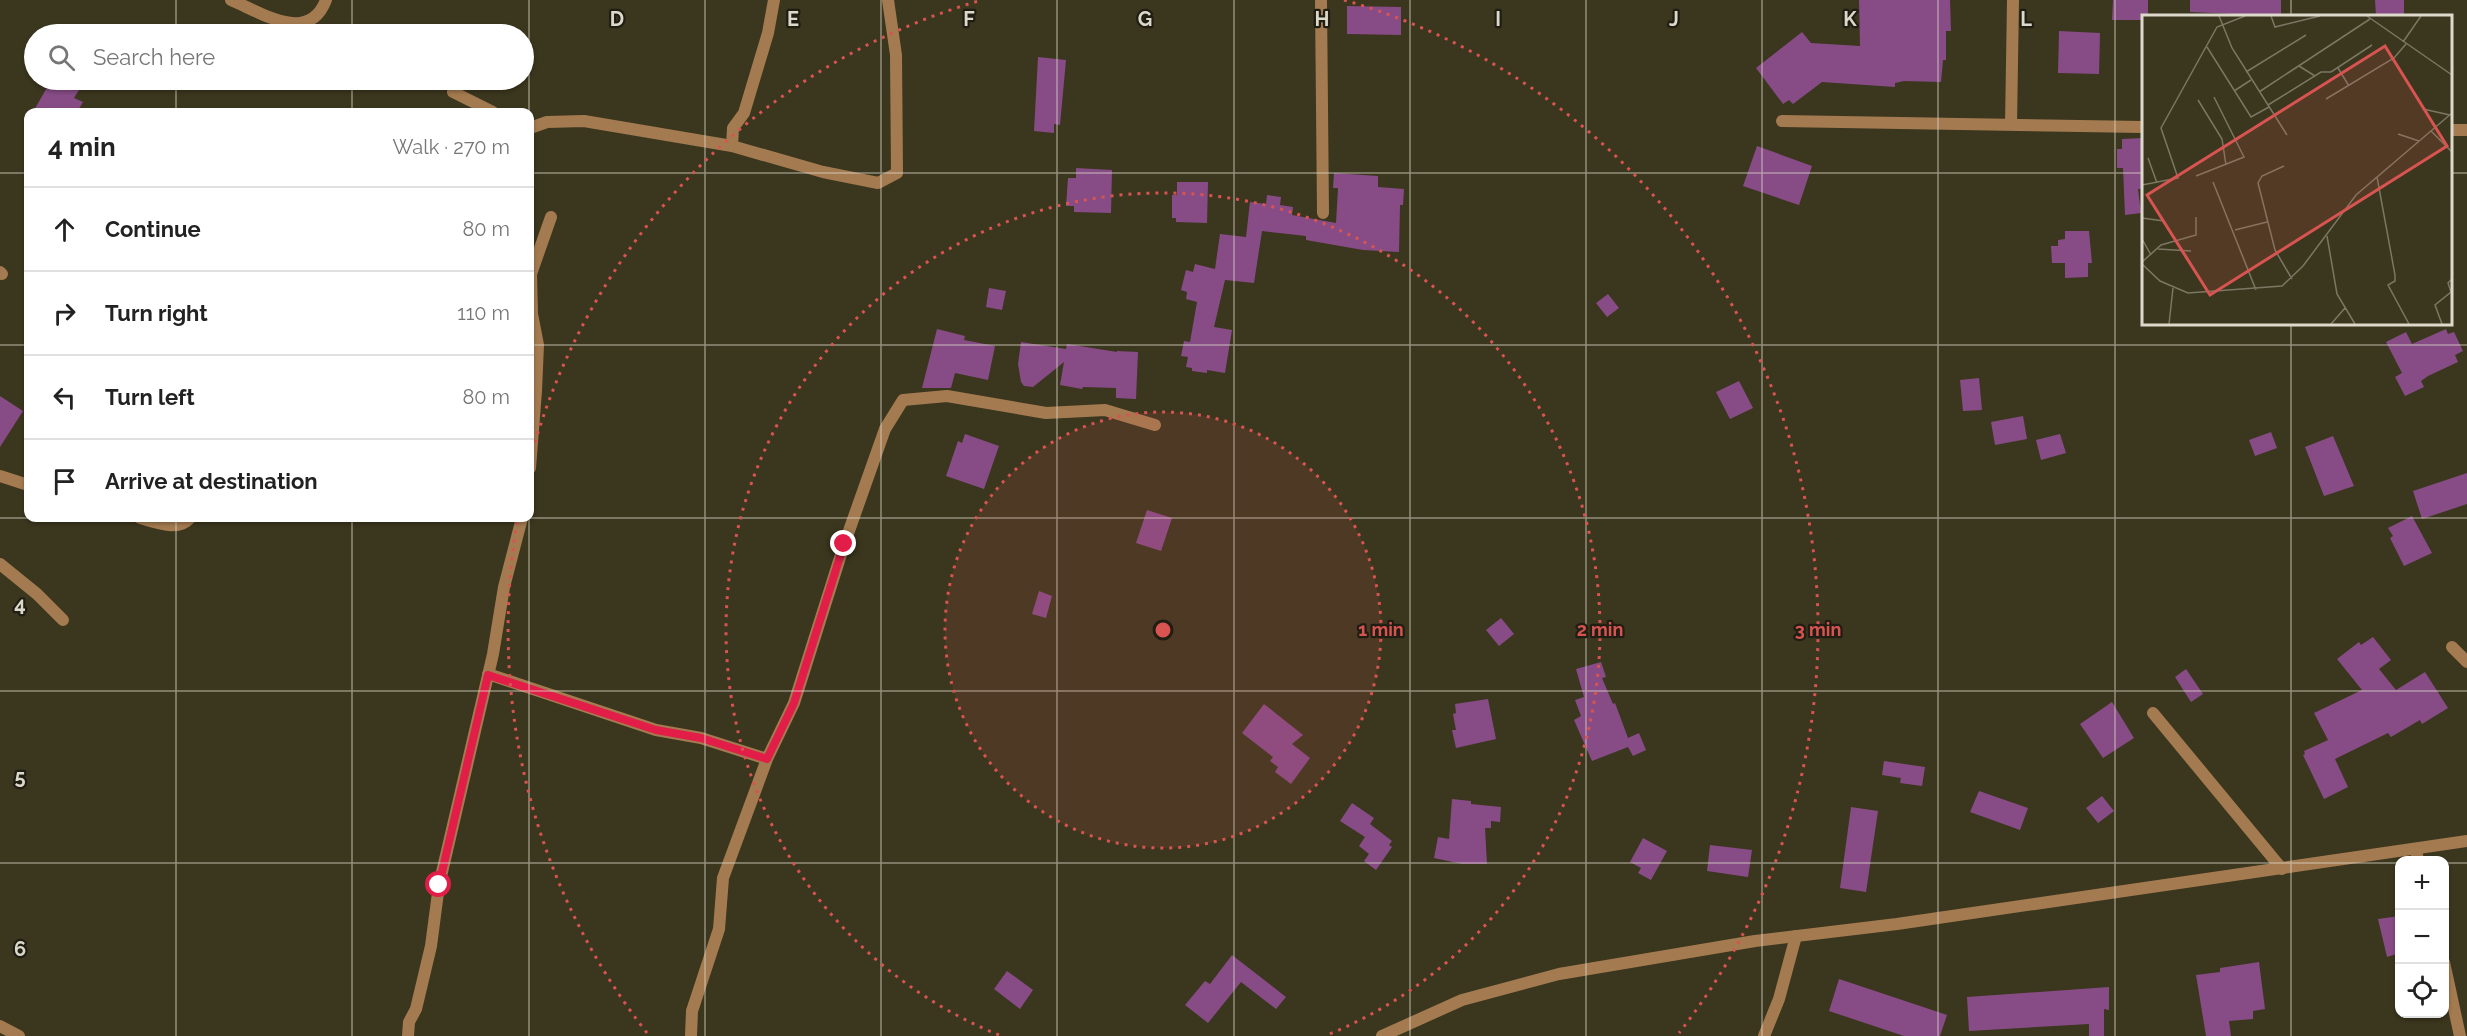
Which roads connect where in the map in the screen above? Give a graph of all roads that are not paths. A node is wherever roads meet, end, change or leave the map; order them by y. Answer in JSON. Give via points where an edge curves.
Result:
{"nodes":[{"id":1,"x":231,"y":0,"type":"edge"},
{"id":2,"x":326,"y":0,"type":"edge"},
{"id":3,"x":774,"y":0,"type":"edge"},
{"id":4,"x":888,"y":0,"type":"edge"},
{"id":5,"x":1321,"y":0,"type":"edge"},
{"id":6,"x":2013,"y":0,"type":"edge"},
{"id":7,"x":453,"y":92,"type":"dead end"},
{"id":8,"x":485,"y":108,"type":"edge"},
{"id":9,"x":1782,"y":121,"type":"dead end"},
{"id":10,"x":2011,"y":125,"type":"junction"},
{"id":11,"x":534,"y":127,"type":"edge"},
{"id":12,"x":2142,"y":127,"type":"edge"},
{"id":13,"x":732,"y":146,"type":"junction"},
{"id":14,"x":1323,"y":213,"type":"dead end"},
{"id":15,"x":551,"y":218,"type":"dead end"},
{"id":16,"x":534,"y":266,"type":"edge"},
{"id":17,"x":534,"y":324,"type":"edge"},
{"id":18,"x":534,"y":417,"type":"edge"},
{"id":19,"x":1155,"y":425,"type":"dead end"},
{"id":20,"x":0,"y":476,"type":"edge"},
{"id":21,"x":24,"y":484,"type":"edge"},
{"id":22,"x":162,"y":522,"type":"edge"},
{"id":23,"x":186,"y":522,"type":"edge"},
{"id":24,"x":521,"y":522,"type":"edge"},
{"id":25,"x":0,"y":564,"type":"edge"},
{"id":26,"x":63,"y":620,"type":"dead end"},
{"id":27,"x":2452,"y":647,"type":"dead end"},
{"id":28,"x":2467,"y":662,"type":"edge"},
{"id":29,"x":488,"y":675,"type":"junction"},
{"id":30,"x":2153,"y":713,"type":"dead end"},
{"id":31,"x":767,"y":759,"type":"junction"},
{"id":32,"x":2467,"y":841,"type":"edge"},
{"id":33,"x":2417,"y":855,"type":"edge"},
{"id":34,"x":2282,"y":869,"type":"junction"},
{"id":35,"x":1796,"y":936,"type":"junction"},
{"id":36,"x":2445,"y":964,"type":"edge"},
{"id":37,"x":0,"y":1026,"type":"edge"},
{"id":38,"x":20,"y":1036,"type":"edge"},
{"id":39,"x":408,"y":1036,"type":"edge"},
{"id":40,"x":691,"y":1036,"type":"edge"},
{"id":41,"x":1382,"y":1036,"type":"edge"},
{"id":42,"x":1764,"y":1036,"type":"edge"},
{"id":43,"x":2460,"y":1036,"type":"edge"}],
"edges":[{"from":1,"to":2,"type":"street","via":[[287,24],[305,24],[319,14]]},
{"from":3,"to":13,"type":"street","via":[[744,113],[733,129]]},
{"from":4,"to":13,"type":"street","via":[[896,56],[897,173],[878,183]]},
{"from":5,"to":14,"type":"street"},
{"from":6,"to":10,"type":"street"},
{"from":7,"to":8,"type":"street"},
{"from":9,"to":10,"type":"street"},
{"from":10,"to":12,"type":"street"},
{"from":11,"to":13,"type":"street","via":[[547,122],[584,121]]},
{"from":15,"to":16,"type":"street"},
{"from":17,"to":18,"type":"street","via":[[538,345]]},
{"from":19,"to":31,"type":"street","via":[[1105,410],[1046,412],[947,396],[903,400],[885,429],[794,703]]},
{"from":20,"to":21,"type":"street"},
{"from":22,"to":23,"type":"street"},
{"from":24,"to":29,"type":"street"},
{"from":25,"to":26,"type":"street"},
{"from":27,"to":28,"type":"street"},
{"from":29,"to":31,"type":"street","via":[[656,730],[701,738]]},
{"from":29,"to":39,"type":"street"},
{"from":30,"to":34,"type":"street"},
{"from":31,"to":40,"type":"street","via":[[723,878],[719,929],[693,1011]]},
{"from":32,"to":33,"type":"street"},
{"from":33,"to":34,"type":"street"},
{"from":34,"to":35,"type":"street"},
{"from":35,"to":41,"type":"street","via":[[1549,976],[1462,1000]]},
{"from":35,"to":42,"type":"street","via":[[1779,999]]},
{"from":36,"to":43,"type":"street"},
{"from":37,"to":38,"type":"street"}]}
